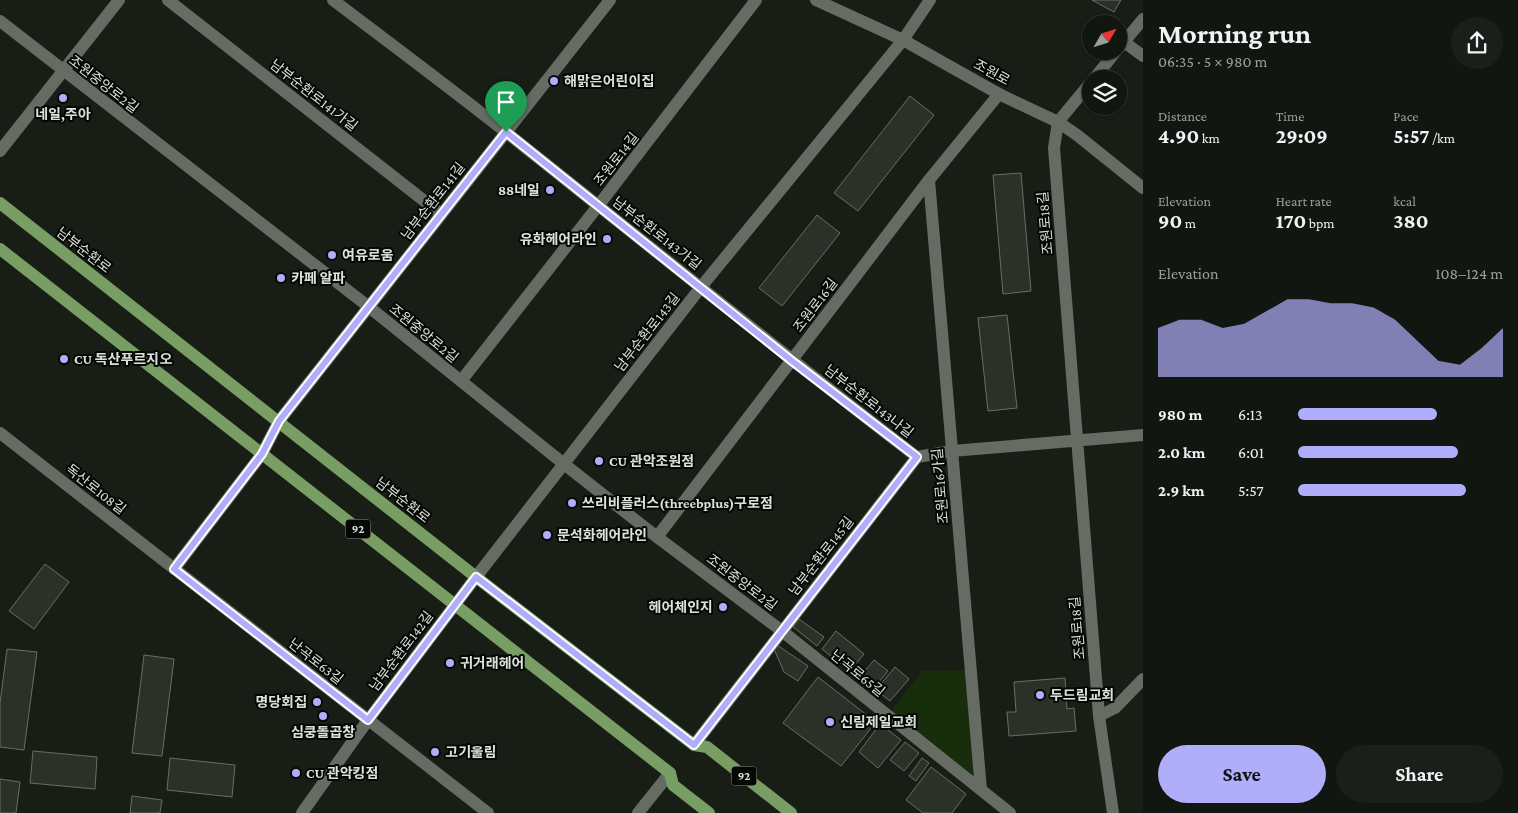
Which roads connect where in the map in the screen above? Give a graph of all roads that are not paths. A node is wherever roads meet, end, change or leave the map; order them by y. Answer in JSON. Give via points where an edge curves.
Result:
{"nodes":[{"id":1,"x":119,"y":0,"type":"edge"},
{"id":2,"x":168,"y":0,"type":"edge"},
{"id":3,"x":333,"y":0,"type":"edge"},
{"id":4,"x":610,"y":0,"type":"edge"},
{"id":5,"x":756,"y":0,"type":"edge"},
{"id":6,"x":816,"y":0,"type":"edge"},
{"id":7,"x":930,"y":0,"type":"edge"},
{"id":8,"x":1143,"y":19,"type":"edge"},
{"id":9,"x":0,"y":21,"type":"edge"},
{"id":10,"x":1128,"y":37,"type":"edge"},
{"id":11,"x":903,"y":40,"type":"junction"},
{"id":12,"x":1128,"y":50,"type":"edge"},
{"id":13,"x":1143,"y":56,"type":"edge"},
{"id":14,"x":1109,"y":60,"type":"edge"},
{"id":15,"x":1101,"y":70,"type":"edge"},
{"id":16,"x":64,"y":71,"type":"junction"},
{"id":17,"x":1082,"y":93,"type":"edge"},
{"id":18,"x":999,"y":94,"type":"junction"},
{"id":19,"x":1058,"y":122,"type":"junction"},
{"id":20,"x":506,"y":132,"type":"junction"},
{"id":21,"x":0,"y":151,"type":"edge"},
{"id":22,"x":929,"y":180,"type":"junction"},
{"id":23,"x":1143,"y":188,"type":"edge"},
{"id":24,"x":0,"y":203,"type":"edge"},
{"id":25,"x":598,"y":206,"type":"junction"},
{"id":26,"x":441,"y":214,"type":"junction"},
{"id":27,"x":0,"y":249,"type":"edge"},
{"id":28,"x":701,"y":287,"type":"junction"},
{"id":29,"x":369,"y":307,"type":"junction"},
{"id":30,"x":792,"y":361,"type":"junction"},
{"id":31,"x":461,"y":381,"type":"junction"},
{"id":32,"x":279,"y":421,"type":"junction"},
{"id":33,"x":0,"y":433,"type":"edge"},
{"id":34,"x":1143,"y":435,"type":"edge"},
{"id":35,"x":1077,"y":441,"type":"junction"},
{"id":36,"x":952,"y":452,"type":"junction"},
{"id":37,"x":262,"y":454,"type":"junction"},
{"id":38,"x":917,"y":457,"type":"junction"},
{"id":39,"x":564,"y":464,"type":"junction"},
{"id":40,"x":657,"y":537,"type":"junction"},
{"id":41,"x":174,"y":569,"type":"junction"},
{"id":42,"x":476,"y":577,"type":"junction"},
{"id":43,"x":455,"y":604,"type":"junction"},
{"id":44,"x":782,"y":631,"type":"junction"},
{"id":45,"x":1143,"y":679,"type":"edge"},
{"id":46,"x":1100,"y":716,"type":"junction"},
{"id":47,"x":368,"y":720,"type":"junction"},
{"id":48,"x":694,"y":745,"type":"junction"},
{"id":49,"x":670,"y":773,"type":"junction"},
{"id":50,"x":981,"y":790,"type":"junction"},
{"id":51,"x":304,"y":812,"type":"edge"},
{"id":52,"x":488,"y":813,"type":"edge"},
{"id":53,"x":638,"y":813,"type":"edge"},
{"id":54,"x":709,"y":813,"type":"edge"},
{"id":55,"x":791,"y":813,"type":"edge"},
{"id":56,"x":1010,"y":813,"type":"edge"},
{"id":57,"x":1113,"y":813,"type":"edge"}],
"edges":[{"from":1,"to":16,"type":"street"},
{"from":2,"to":26,"type":"street","name":"남부순환로141가길"},
{"from":3,"to":20,"type":"street","name":"남부순환로143가길"},
{"from":4,"to":20,"type":"street","name":"남부순환로141길"},
{"from":5,"to":25,"type":"street","name":"조원로14길"},
{"from":6,"to":11,"type":"street","name":"조원로"},
{"from":7,"to":11,"type":"street","name":"남부순환로143길"},
{"from":8,"to":10,"type":"street"},
{"from":9,"to":16,"type":"street","name":"조원중앙로2길"},
{"from":11,"to":18,"type":"street","name":"조원로"},
{"from":11,"to":28,"type":"street","name":"남부순환로143길"},
{"from":12,"to":13,"type":"street"},
{"from":14,"to":15,"type":"street"},
{"from":16,"to":21,"type":"street"},
{"from":16,"to":29,"type":"street","name":"조원중앙로2길"},
{"from":17,"to":19,"type":"street"},
{"from":18,"to":19,"type":"street","name":"조원로"},
{"from":18,"to":22,"type":"street","name":"조원로16길"},
{"from":19,"to":23,"type":"street","name":"조원로"},
{"from":19,"to":35,"type":"street","name":"조원로18길","via":[[1054,148]]},
{"from":20,"to":25,"type":"street","name":"남부순환로143가길"},
{"from":20,"to":26,"type":"street","name":"남부순환로141길"},
{"from":22,"to":30,"type":"street","name":"조원로16길"},
{"from":22,"to":36,"type":"street","name":"조원로16가길"},
{"from":24,"to":32,"type":"main road","name":"남부순환로","number":"92"},
{"from":25,"to":28,"type":"street","name":"남부순환로143가길"},
{"from":25,"to":31,"type":"street","name":"조원로14길"},
{"from":26,"to":29,"type":"street","name":"남부순환로141길"},
{"from":27,"to":37,"type":"main road","number":"92"},
{"from":28,"to":30,"type":"street","name":"남부순환로143나길"},
{"from":28,"to":39,"type":"street","name":"남부순환로143길"},
{"from":29,"to":31,"type":"street","name":"조원중앙로2길"},
{"from":29,"to":32,"type":"street","name":"남부순환로141길"},
{"from":30,"to":38,"type":"street","name":"남부순환로143나길"},
{"from":30,"to":40,"type":"street","name":"조원로16길"},
{"from":31,"to":39,"type":"street","name":"조원중앙로2길"},
{"from":32,"to":37,"type":"street","name":"남부순환로141길"},
{"from":32,"to":42,"type":"main road","name":"남부순환로","number":"92"},
{"from":33,"to":41,"type":"street","name":"독산로108길"},
{"from":34,"to":35,"type":"street"},
{"from":35,"to":36,"type":"street","name":"남부순환로143나길"},
{"from":35,"to":46,"type":"street","name":"조원로18길"},
{"from":36,"to":38,"type":"street","name":"남부순환로143나길"},
{"from":36,"to":50,"type":"street","name":"조원로16가길"},
{"from":37,"to":41,"type":"street","name":"남부순환로141길"},
{"from":37,"to":43,"type":"main road","number":"92"},
{"from":38,"to":44,"type":"street","name":"남부순환로145길"},
{"from":39,"to":40,"type":"street","name":"조원중앙로2길"},
{"from":39,"to":42,"type":"street","name":"남부순환로143길"},
{"from":40,"to":44,"type":"street","name":"조원중앙로2길"},
{"from":41,"to":47,"type":"street","name":"난곡로63길"},
{"from":42,"to":43,"type":"street","name":"남부순환로142길"},
{"from":42,"to":48,"type":"main road","name":"남부순환로","number":"92"},
{"from":43,"to":47,"type":"street","name":"남부순환로142길"},
{"from":43,"to":49,"type":"main road","number":"92"},
{"from":44,"to":48,"type":"street","name":"남부순환로145길"},
{"from":44,"to":50,"type":"street","name":"난곡로65길"},
{"from":45,"to":46,"type":"street","via":[[1116,708]]},
{"from":46,"to":57,"type":"street","name":"조원로18길"},
{"from":47,"to":51,"type":"street","name":"남부순환로142길"},
{"from":47,"to":52,"type":"street","name":"난곡로63길"},
{"from":48,"to":55,"type":"main road","name":"남부순환로","number":"92","via":[[707,747]]},
{"from":49,"to":53,"type":"street"},
{"from":49,"to":54,"type":"main road","number":"92","via":[[674,785]]},
{"from":50,"to":56,"type":"street","name":"난곡로65길"}]}
